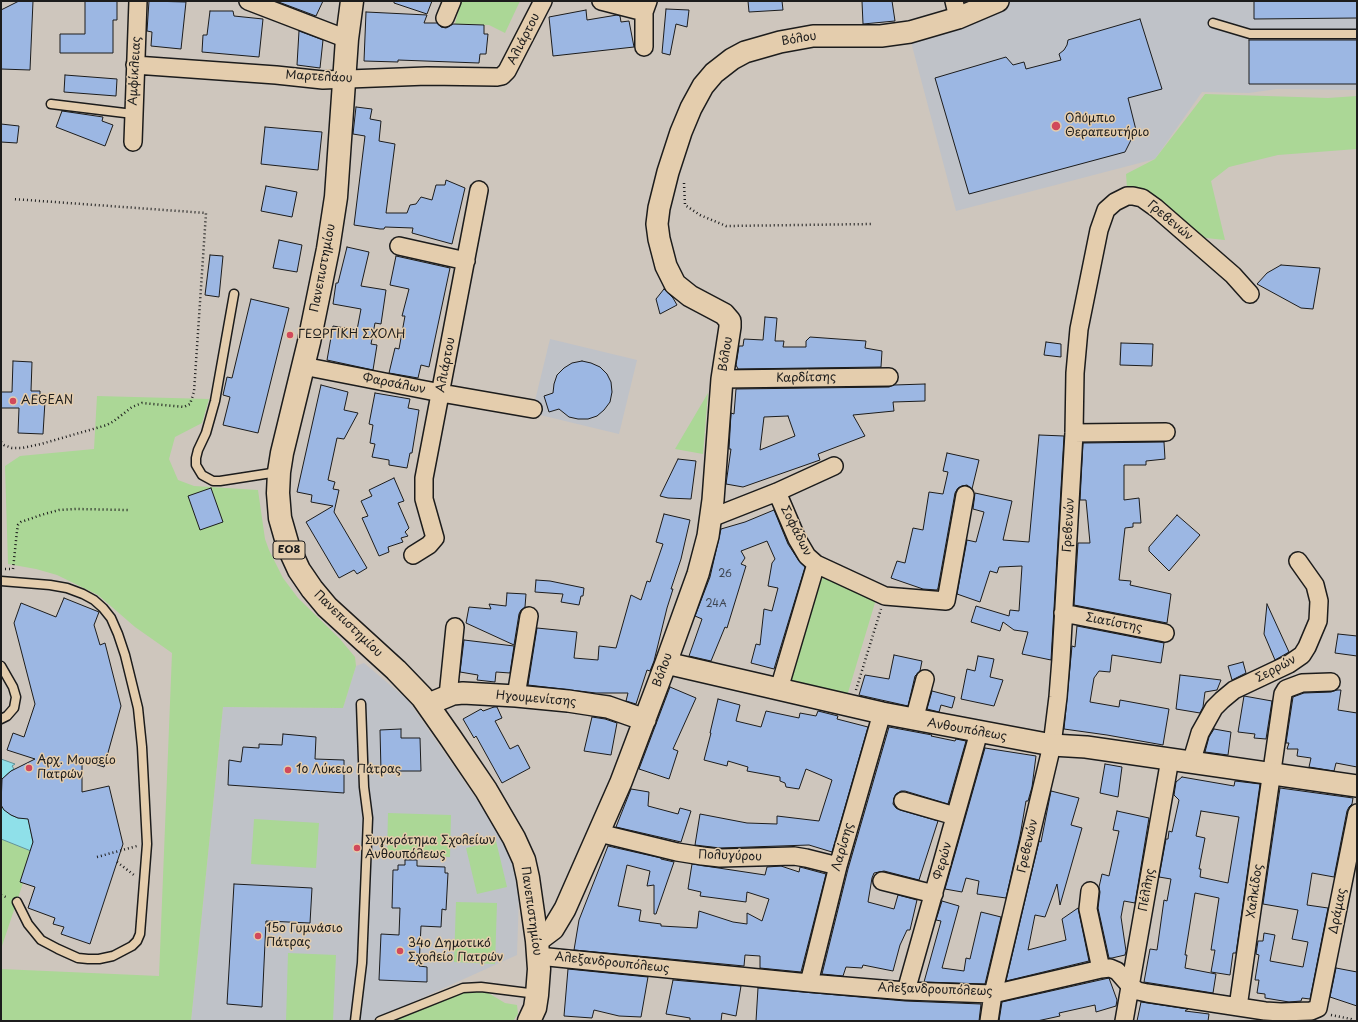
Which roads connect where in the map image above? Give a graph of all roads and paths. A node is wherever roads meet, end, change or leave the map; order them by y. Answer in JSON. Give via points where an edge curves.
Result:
{"nodes":[{"id":1,"x":138,"y":1,"type":"edge"},
{"id":2,"x":248,"y":1,"type":"edge"},
{"id":3,"x":352,"y":1,"type":"edge"},
{"id":4,"x":452,"y":1,"type":"edge"},
{"id":5,"x":543,"y":1,"type":"edge"},
{"id":6,"x":601,"y":1,"type":"edge"},
{"id":7,"x":998,"y":1,"type":"edge"},
{"id":8,"x":646,"y":7,"type":"edge"},
{"id":9,"x":956,"y":10,"type":"edge"},
{"id":10,"x":445,"y":18,"type":"dead end"},
{"id":11,"x":1213,"y":23,"type":"dead end"},
{"id":12,"x":1357,"y":34,"type":"edge"},
{"id":13,"x":347,"y":39,"type":"junction"},
{"id":14,"x":644,"y":47,"type":"dead end"},
{"id":15,"x":135,"y":65,"type":"junction"},
{"id":16,"x":502,"y":76,"type":"joint"},
{"id":17,"x":345,"y":80,"type":"junction"},
{"id":18,"x":51,"y":104,"type":"dead end"},
{"id":19,"x":133,"y":114,"type":"junction"},
{"id":20,"x":133,"y":142,"type":"dead end"},
{"id":21,"x":683,"y":181,"type":"dead end"},
{"id":22,"x":479,"y":190,"type":"dead end"},
{"id":23,"x":13,"y":199,"type":"dead end"},
{"id":24,"x":872,"y":224,"type":"dead end"},
{"id":25,"x":399,"y":246,"type":"dead end"},
{"id":26,"x":466,"y":260,"type":"junction"},
{"id":27,"x":234,"y":294,"type":"dead end"},
{"id":28,"x":1250,"y":294,"type":"dead end"},
{"id":29,"x":303,"y":366,"type":"junction"},
{"id":30,"x":889,"y":377,"type":"dead end"},
{"id":31,"x":722,"y":379,"type":"junction"},
{"id":32,"x":441,"y":393,"type":"junction"},
{"id":33,"x":533,"y":409,"type":"dead end"},
{"id":34,"x":1166,"y":432,"type":"dead end"},
{"id":35,"x":1074,"y":433,"type":"junction"},
{"id":36,"x":1,"y":442,"type":"edge"},
{"id":37,"x":834,"y":466,"type":"dead end"},
{"id":38,"x":279,"y":472,"type":"junction"},
{"id":39,"x":777,"y":492,"type":"junction"},
{"id":40,"x":965,"y":495,"type":"dead end"},
{"id":41,"x":129,"y":510,"type":"dead end"},
{"id":42,"x":711,"y":518,"type":"junction"},
{"id":43,"x":413,"y":556,"type":"dead end"},
{"id":44,"x":1298,"y":561,"type":"dead end"},
{"id":45,"x":816,"y":564,"type":"junction"},
{"id":46,"x":1,"y":569,"type":"edge"},
{"id":47,"x":1,"y":581,"type":"edge"},
{"id":48,"x":885,"y":596,"type":"junction"},
{"id":49,"x":1063,"y":613,"type":"junction"},
{"id":50,"x":529,"y":616,"type":"dead end"},
{"id":51,"x":455,"y":627,"type":"dead end"},
{"id":52,"x":1165,"y":633,"type":"dead end"},
{"id":53,"x":666,"y":662,"type":"junction"},
{"id":54,"x":1,"y":666,"type":"edge"},
{"id":55,"x":925,"y":679,"type":"dead end"},
{"id":56,"x":1331,"y":682,"type":"dead end"},
{"id":57,"x":780,"y":689,"type":"junction"},
{"id":58,"x":448,"y":696,"type":"junction"},
{"id":59,"x":516,"y":696,"type":"junction"},
{"id":60,"x":360,"y":704,"type":"dead end"},
{"id":61,"x":428,"y":706,"type":"junction"},
{"id":62,"x":851,"y":706,"type":"junction"},
{"id":63,"x":882,"y":714,"type":"junction"},
{"id":64,"x":1,"y":719,"type":"edge"},
{"id":65,"x":644,"y":720,"type":"junction"},
{"id":66,"x":914,"y":720,"type":"junction"},
{"id":67,"x":979,"y":732,"type":"junction"},
{"id":68,"x":1052,"y":745,"type":"junction"},
{"id":69,"x":1170,"y":759,"type":"junction"},
{"id":70,"x":1191,"y":763,"type":"junction"},
{"id":71,"x":1272,"y":775,"type":"junction"},
{"id":72,"x":1357,"y":786,"type":"edge"},
{"id":73,"x":903,"y":801,"type":"dead end"},
{"id":74,"x":1357,"y":813,"type":"edge"},
{"id":75,"x":956,"y":816,"type":"junction"},
{"id":76,"x":599,"y":833,"type":"junction"},
{"id":77,"x":147,"y":844,"type":"junction"},
{"id":78,"x":97,"y":857,"type":"dead end"},
{"id":79,"x":117,"y":862,"type":"dead end"},
{"id":80,"x":838,"y":866,"type":"junction"},
{"id":81,"x":882,"y":881,"type":"dead end"},
{"id":82,"x":145,"y":886,"type":"junction"},
{"id":83,"x":1090,"y":891,"type":"dead end"},
{"id":84,"x":934,"y":894,"type":"junction"},
{"id":85,"x":17,"y":902,"type":"dead end"},
{"id":86,"x":538,"y":949,"type":"junction"},
{"id":87,"x":1101,"y":969,"type":"junction"},
{"id":88,"x":809,"y":983,"type":"junction"},
{"id":89,"x":1130,"y":986,"type":"junction"},
{"id":90,"x":906,"y":991,"type":"junction"},
{"id":91,"x":537,"y":994,"type":"junction"},
{"id":92,"x":993,"y":994,"type":"junction"},
{"id":93,"x":1238,"y":1007,"type":"junction"},
{"id":94,"x":1318,"y":1008,"type":"junction"},
{"id":95,"x":355,"y":1021,"type":"edge"},
{"id":96,"x":380,"y":1021,"type":"edge"},
{"id":97,"x":529,"y":1021,"type":"edge"},
{"id":98,"x":989,"y":1021,"type":"edge"},
{"id":99,"x":1124,"y":1021,"type":"edge"},
{"id":100,"x":1354,"y":1021,"type":"edge"}],
"edges":[{"from":1,"to":15,"type":"street","name":"Αμφίκλειας"},
{"from":2,"to":13,"type":"street"},
{"from":3,"to":13,"type":"main road","name":"Πανεπιστημίου","number":"ΕΟ8"},
{"from":4,"to":10,"type":"street"},
{"from":5,"to":16,"type":"street","name":"Αλιάρτου","via":[[512,63]]},
{"from":6,"to":8,"type":"street"},
{"from":7,"to":9,"type":"street","name":"Βόλου"},
{"from":8,"to":14,"type":"street"},
{"from":9,"to":31,"type":"street","name":"Βόλου","via":[[927,28],[902,33],[874,36],[813,36],[763,46],[732,59],[703,86],[678,142],[662,193],[657,224],[666,266],[675,284],[690,296],[724,314],[730,321]]},
{"from":11,"to":12,"type":"lane","via":[[1250,34]]},
{"from":13,"to":17,"type":"main road","name":"Πανεπιστημίου","number":"ΕΟ8"},
{"from":15,"to":17,"type":"street","name":"Μαρτελάου"},
{"from":15,"to":19,"type":"street","name":"Αμφίκλειας"},
{"from":16,"to":17,"type":"street","name":"Μαρτελάου","via":[[421,76]]},
{"from":17,"to":29,"type":"main road","name":"Πανεπιστημίου","number":"ΕΟ8","via":[[333,219]]},
{"from":18,"to":19,"type":"lane"},
{"from":19,"to":20,"type":"street","name":"Αμφίκλειας"},
{"from":21,"to":24,"type":"path","via":[[685,204],[700,215],[726,226]]},
{"from":22,"to":26,"type":"street","name":"Αλιάρτου"},
{"from":23,"to":36,"type":"path","via":[[206,213],[193,396],[190,404],[184,407],[142,403],[107,425],[41,444],[12,448]]},
{"from":25,"to":26,"type":"street"},
{"from":26,"to":32,"type":"street","name":"Αλιάρτου"},
{"from":27,"to":38,"type":"lane","via":[[214,400],[206,433],[198,450],[196,465],[202,475],[213,481]]},
{"from":28,"to":35,"type":"street","name":"Γρεβενών","via":[[1148,202],[1127,196],[1115,202],[1106,210],[1100,226],[1079,329]]},
{"from":29,"to":32,"type":"street","name":"Φαρσάλων"},
{"from":29,"to":38,"type":"main road","name":"Πανεπιστημίου","number":"ΕΟ8"},
{"from":30,"to":31,"type":"street","name":"Καρδίτσης"},
{"from":31,"to":42,"type":"street","name":"Βόλου"},
{"from":32,"to":33,"type":"street","name":"Φαρσάλων"},
{"from":32,"to":43,"type":"street","name":"Αλιάρτου","via":[[423,489],[435,538]]},
{"from":34,"to":35,"type":"street"},
{"from":35,"to":49,"type":"street","name":"Γρεβενών"},
{"from":37,"to":39,"type":"street"},
{"from":38,"to":61,"type":"main road","name":"Πανεπιστημίου","number":"ΕΟ8","via":[[278,493],[283,534],[299,570],[324,604],[396,670]]},
{"from":39,"to":42,"type":"street","name":"Σοφάδων"},
{"from":39,"to":45,"type":"street","name":"Σοφάδων","via":[[797,539],[807,556]]},
{"from":40,"to":48,"type":"street","via":[[946,601]]},
{"from":41,"to":46,"type":"path","via":[[59,510],[21,522],[17,531],[13,570]]},
{"from":42,"to":53,"type":"street","name":"Βόλου","via":[[703,557]]},
{"from":44,"to":70,"type":"street","name":"Σερρών","via":[[1315,585],[1320,602],[1315,632],[1298,658],[1234,690],[1214,708],[1200,732]]},
{"from":45,"to":48,"type":"street","name":"Σοφάδων"},
{"from":45,"to":57,"type":"street"},
{"from":47,"to":77,"type":"lane","via":[[50,585],[76,591],[99,604],[115,625],[138,708]]},
{"from":48,"to":62,"type":"path"},
{"from":49,"to":52,"type":"street","name":"Σιατίστης"},
{"from":49,"to":68,"type":"street","name":"Γρεβενών"},
{"from":50,"to":59,"type":"street"},
{"from":51,"to":58,"type":"street"},
{"from":53,"to":57,"type":"street","name":"Ανθουπόλεως"},
{"from":53,"to":65,"type":"street","name":"Βόλου"},
{"from":54,"to":64,"type":"lane","via":[[13,686],[16,697],[14,708]]},
{"from":55,"to":66,"type":"street"},
{"from":56,"to":71,"type":"street","via":[[1302,683],[1284,691]]},
{"from":57,"to":62,"type":"street","name":"Ανθουπόλεως"},
{"from":58,"to":59,"type":"street","name":"Ηγουμενίτσης","via":[[463,693]]},
{"from":58,"to":61,"type":"street","name":"Ηγουμενίτσης"},
{"from":59,"to":65,"type":"street","name":"Ηγουμενίτσης","via":[[594,705]]},
{"from":60,"to":95,"type":"lane","via":[[368,818],[362,963]]},
{"from":61,"to":86,"type":"main road","name":"Πανεπιστημίου","number":"ΕΟ8","via":[[486,790],[518,845],[528,878]]},
{"from":62,"to":63,"type":"street","name":"Ανθουπόλεως"},
{"from":63,"to":66,"type":"street","name":"Ανθουπόλεως"},
{"from":63,"to":80,"type":"street","name":"Λαρίσης"},
{"from":65,"to":76,"type":"street","name":"Βόλου"},
{"from":66,"to":67,"type":"street","name":"Ανθουπόλεως"},
{"from":67,"to":68,"type":"street","name":"Ανθουπόλεως"},
{"from":67,"to":75,"type":"street","name":"Φερών"},
{"from":68,"to":69,"type":"street","name":"Ανθουπόλεως","via":[[1086,747]]},
{"from":68,"to":92,"type":"street","name":"Γρεβενών"},
{"from":69,"to":70,"type":"street","name":"Ανθουπόλεως"},
{"from":69,"to":89,"type":"street","name":"Πέλλης"},
{"from":70,"to":71,"type":"street","name":"Ανθουπόλεως"},
{"from":71,"to":72,"type":"street","name":"Ανθουπόλεως"},
{"from":71,"to":93,"type":"street","name":"Χαλκίδος"},
{"from":73,"to":75,"type":"street"},
{"from":74,"to":94,"type":"street","name":"Δράμας"},
{"from":75,"to":84,"type":"street","name":"Φερών"},
{"from":76,"to":80,"type":"street","name":"Πολυγύρου","via":[[702,856],[794,856]]},
{"from":76,"to":86,"type":"street","name":"Βόλου","via":[[574,892],[558,922]]},
{"from":77,"to":78,"type":"path"},
{"from":77,"to":82,"type":"lane"},
{"from":79,"to":82,"type":"path"},
{"from":80,"to":88,"type":"street","name":"Λαρίσης"},
{"from":81,"to":84,"type":"street"},
{"from":82,"to":85,"type":"lane","via":[[142,928],[137,941],[125,951],[99,959],[78,958],[41,940],[34,934]]},
{"from":83,"to":87,"type":"street","via":[[1088,910]]},
{"from":84,"to":90,"type":"street","name":"Φερών"},
{"from":86,"to":88,"type":"street","name":"Αλεξανδρουπόλεως"},
{"from":86,"to":91,"type":"main road","name":"Πανεπιστημίου","number":"ΕΟ8"},
{"from":87,"to":89,"type":"street","name":"Αλεξανδρουπόλεως","via":[[1115,970]]},
{"from":87,"to":92,"type":"street","name":"Αλεξανδρουπόλεως"},
{"from":88,"to":90,"type":"street","name":"Αλεξανδρουπόλεως"},
{"from":89,"to":93,"type":"street","name":"Αλεξανδρουπόλεως","via":[[1147,993]]},
{"from":89,"to":99,"type":"street","name":"Πέλλης"},
{"from":90,"to":92,"type":"street","name":"Αλεξανδρουπόλεως"},
{"from":91,"to":96,"type":"lane","via":[[481,987],[463,988]]},
{"from":91,"to":97,"type":"main road","name":"Πανεπιστημίου","number":"ΕΟ8","via":[[535,1008]]},
{"from":92,"to":98,"type":"street","name":"Γρεβενών"},
{"from":93,"to":94,"type":"street","name":"Αλεξανδρουπόλεως","via":[[1285,1012],[1311,1011]]},
{"from":94,"to":100,"type":"path"}]}
